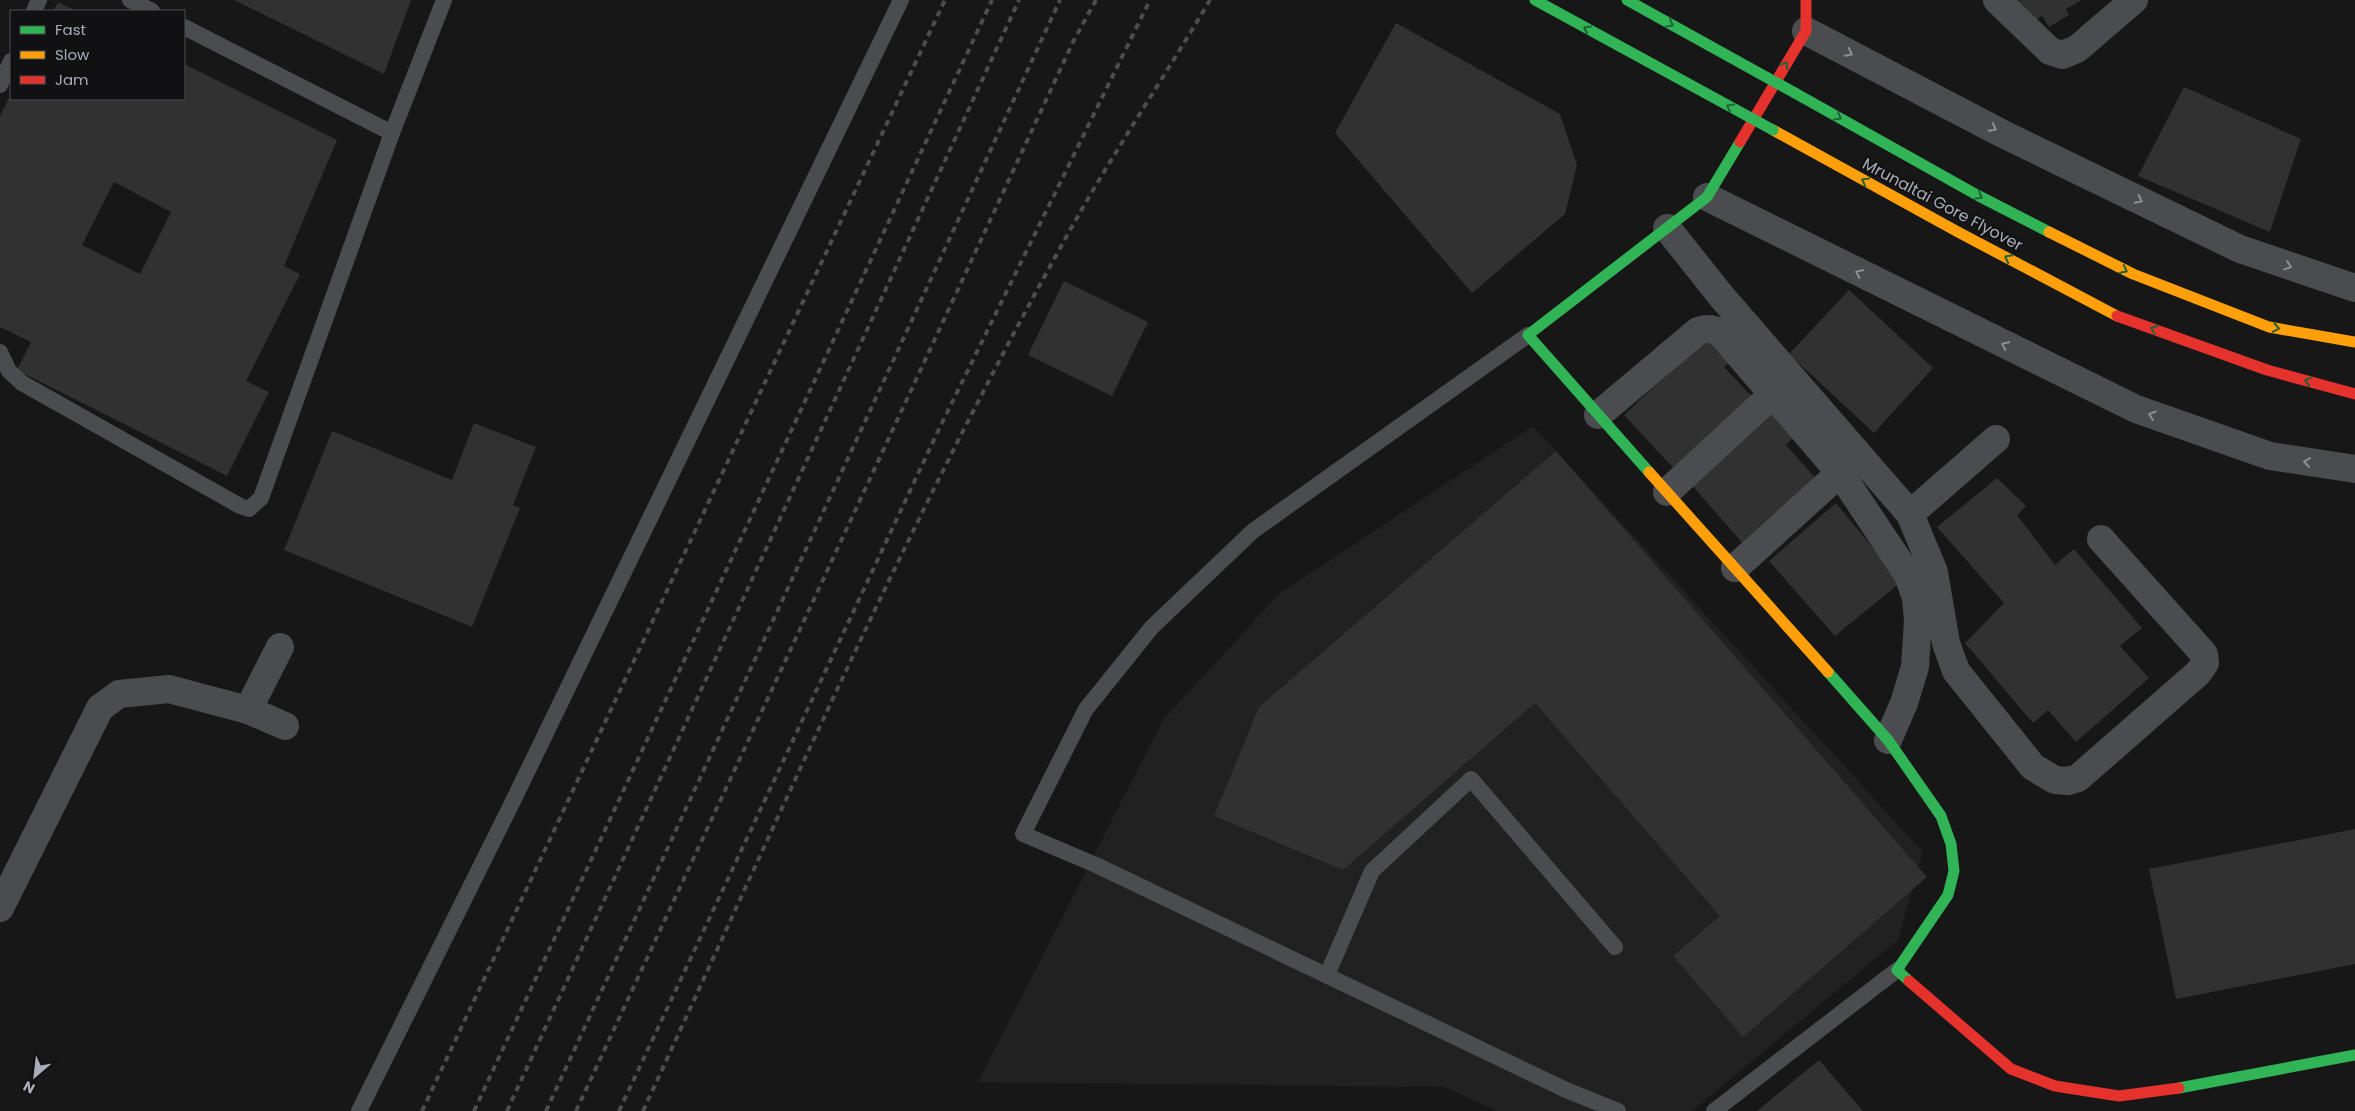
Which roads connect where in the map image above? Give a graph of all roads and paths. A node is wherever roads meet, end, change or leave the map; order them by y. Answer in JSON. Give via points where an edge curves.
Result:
{"nodes":[{"id":1,"x":130,"y":0,"type":"edge"},
{"id":2,"x":444,"y":0,"type":"edge"},
{"id":3,"x":901,"y":0,"type":"edge"},
{"id":4,"x":1535,"y":0,"type":"edge"},
{"id":5,"x":1628,"y":0,"type":"edge"},
{"id":6,"x":1806,"y":0,"type":"edge"},
{"id":7,"x":1997,"y":0,"type":"edge"},
{"id":8,"x":2134,"y":0,"type":"edge"},
{"id":9,"x":150,"y":10,"type":"edge"},
{"id":10,"x":185,"y":28,"type":"edge"},
{"id":11,"x":1806,"y":31,"type":"junction"},
{"id":12,"x":10,"y":62,"type":"edge"},
{"id":13,"x":0,"y":85,"type":"edge"},
{"id":14,"x":392,"y":133,"type":"junction"},
{"id":15,"x":1706,"y":197,"type":"junction"},
{"id":16,"x":1667,"y":228,"type":"junction"},
{"id":17,"x":2355,"y":288,"type":"edge"},
{"id":18,"x":1528,"y":335,"type":"junction"},
{"id":19,"x":2355,"y":342,"type":"edge"},
{"id":20,"x":0,"y":352,"type":"edge"},
{"id":21,"x":1773,"y":394,"type":"junction"},
{"id":22,"x":2355,"y":394,"type":"edge"},
{"id":23,"x":1598,"y":415,"type":"junction"},
{"id":24,"x":1996,"y":439,"type":"dead end"},
{"id":25,"x":2355,"y":469,"type":"edge"},
{"id":26,"x":1840,"y":473,"type":"junction"},
{"id":27,"x":1667,"y":492,"type":"junction"},
{"id":28,"x":1910,"y":514,"type":"junction"},
{"id":29,"x":2101,"y":539,"type":"dead end"},
{"id":30,"x":1735,"y":568,"type":"junction"},
{"id":31,"x":280,"y":647,"type":"dead end"},
{"id":32,"x":248,"y":710,"type":"junction"},
{"id":33,"x":285,"y":726,"type":"dead end"},
{"id":34,"x":1888,"y":740,"type":"junction"},
{"id":35,"x":0,"y":908,"type":"edge"},
{"id":36,"x":1615,"y":947,"type":"dead end"},
{"id":37,"x":1897,"y":970,"type":"junction"},
{"id":38,"x":1327,"y":975,"type":"junction"},
{"id":39,"x":2355,"y":1055,"type":"edge"},
{"id":40,"x":359,"y":1111,"type":"edge"},
{"id":41,"x":1618,"y":1111,"type":"edge"},
{"id":42,"x":1714,"y":1111,"type":"edge"}],
"edges":[{"from":1,"to":9,"type":"lane"},
{"from":2,"to":14,"type":"lane"},
{"from":3,"to":40,"type":"lane","via":[[514,799]]},
{"from":22,"to":4,"type":"street","name":"Mrunaltai Gore Flyover","one_way":true,"bridge":true,"via":[[2267,370],[2122,318]]},
{"from":5,"to":19,"type":"street","name":"Mrunaltai Gore Flyover","one_way":true,"bridge":true,"via":[[1977,195],[2133,274],[2269,327]]},
{"from":6,"to":11,"type":"street"},
{"from":7,"to":8,"type":"street","via":[[2050,51],[2062,55],[2077,49]]},
{"from":10,"to":14,"type":"lane"},
{"from":15,"to":11,"type":"street","one_way":true},
{"from":11,"to":17,"type":"street","one_way":true,"via":[[2003,134],[2240,249]]},
{"from":12,"to":13,"type":"lane"},
{"from":14,"to":20,"type":"lane","via":[[262,498],[249,509],[22,383],[9,371]]},
{"from":15,"to":16,"type":"street"},
{"from":25,"to":15,"type":"street","one_way":true,"via":[[2270,456],[2136,409]]},
{"from":16,"to":18,"type":"street"},
{"from":16,"to":28,"type":"street","via":[[1722,297]]},
{"from":18,"to":23,"type":"street"},
{"from":18,"to":38,"type":"lane","via":[[1253,531],[1152,627],[1086,709],[1024,834]]},
{"from":21,"to":23,"type":"street","via":[[1722,335],[1707,328],[1698,331]]},
{"from":21,"to":26,"type":"street"},
{"from":21,"to":27,"type":"street"},
{"from":23,"to":27,"type":"street"},
{"from":24,"to":28,"type":"street"},
{"from":26,"to":30,"type":"street"},
{"from":26,"to":34,"type":"street","via":[[1908,575],[1916,598],[1915,667]]},
{"from":27,"to":30,"type":"street"},
{"from":28,"to":29,"type":"street","via":[[1934,572],[1946,642],[1956,671],[2033,767],[2054,780],[2068,782],[2078,778],[2198,673],[2205,662],[2204,654]]},
{"from":30,"to":34,"type":"street"},
{"from":31,"to":32,"type":"street"},
{"from":32,"to":33,"type":"street"},
{"from":32,"to":35,"type":"street","via":[[169,689],[119,694],[100,708]]},
{"from":34,"to":37,"type":"street","via":[[1941,816],[1951,844],[1954,870],[1948,895]]},
{"from":36,"to":38,"type":"lane","via":[[1471,779],[1372,871]]},
{"from":37,"to":39,"type":"street","via":[[2011,1069],[2055,1086],[2119,1096],[2204,1085]]},
{"from":37,"to":42,"type":"lane"},
{"from":38,"to":41,"type":"lane","via":[[1566,1090]]}]}
